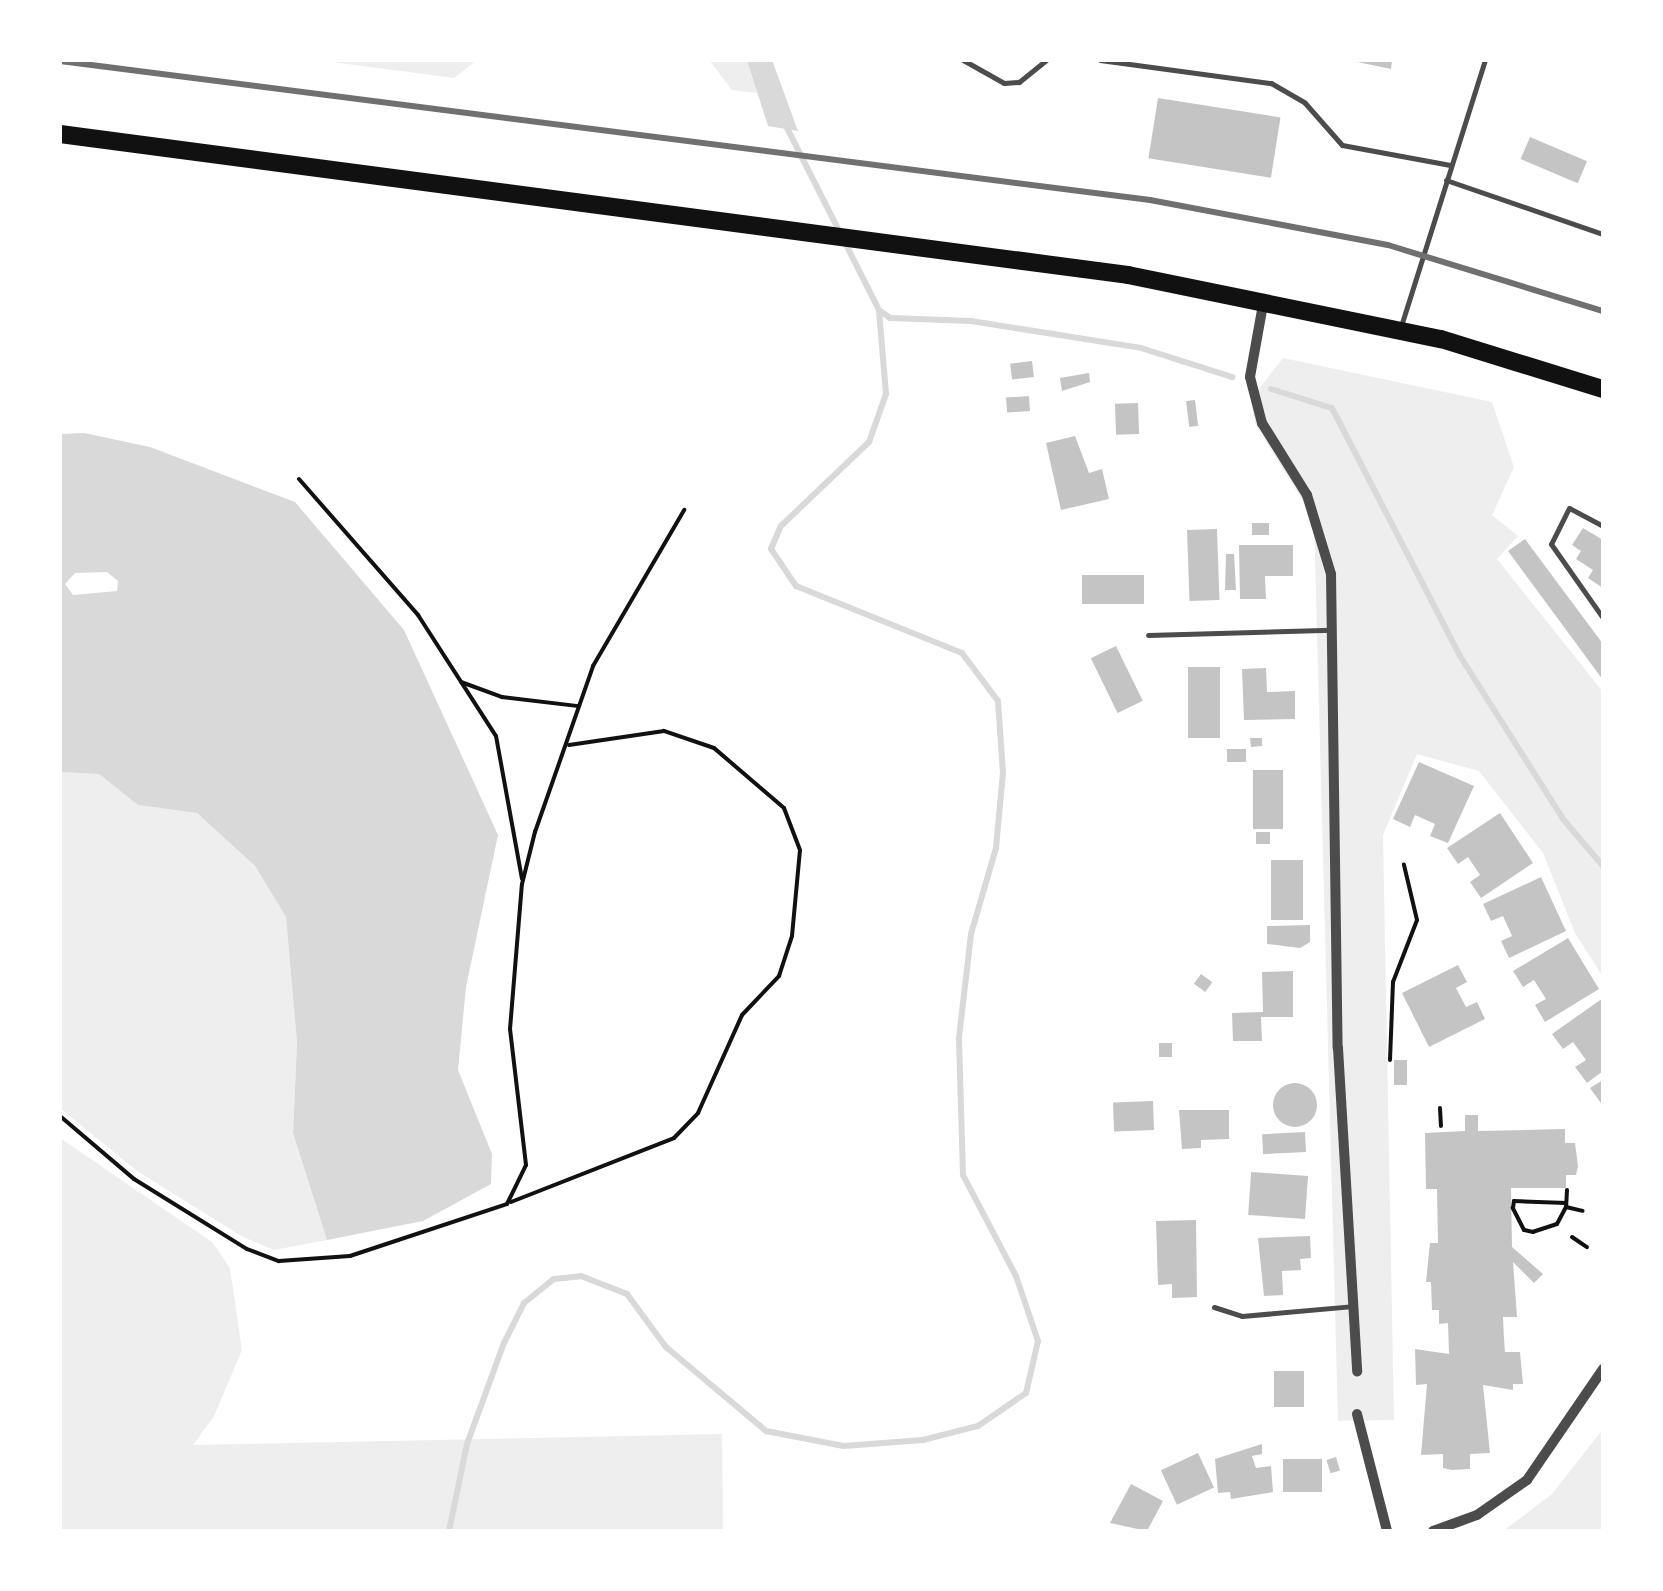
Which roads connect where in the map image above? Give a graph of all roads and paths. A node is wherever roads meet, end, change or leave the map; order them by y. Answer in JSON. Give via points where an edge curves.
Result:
{"nodes":[{"id":1,"x":963,"y":60,"type":"edge"},
{"id":2,"x":1046,"y":60,"type":"edge"},
{"id":3,"x":1100,"y":60,"type":"edge"},
{"id":4,"x":1485,"y":60,"type":"edge"},
{"id":5,"x":60,"y":134,"type":"edge"},
{"id":6,"x":1450,"y":165,"type":"junction"},
{"id":7,"x":1446,"y":180,"type":"junction"},
{"id":8,"x":1603,"y":234,"type":"edge"},
{"id":9,"x":1264,"y":299,"type":"junction"},
{"id":10,"x":1400,"y":329,"type":"junction"},
{"id":11,"x":1603,"y":389,"type":"edge"},
{"id":12,"x":299,"y":479,"type":"dead end"},
{"id":13,"x":684,"y":510,"type":"dead end"},
{"id":14,"x":1603,"y":526,"type":"edge"},
{"id":15,"x":1603,"y":618,"type":"edge"},
{"id":16,"x":1332,"y":630,"type":"junction"},
{"id":17,"x":1148,"y":636,"type":"dead end"},
{"id":18,"x":461,"y":682,"type":"junction"},
{"id":19,"x":578,"y":706,"type":"junction"},
{"id":20,"x":568,"y":745,"type":"junction"},
{"id":21,"x":1404,"y":866,"type":"dead end"},
{"id":22,"x":522,"y":884,"type":"junction"},
{"id":23,"x":1390,"y":1060,"type":"dead end"},
{"id":24,"x":1440,"y":1108,"type":"dead end"},
{"id":25,"x":60,"y":1116,"type":"edge"},
{"id":26,"x":1441,"y":1126,"type":"dead end"},
{"id":27,"x":1568,"y":1190,"type":"dead end"},
{"id":28,"x":507,"y":1204,"type":"junction"},
{"id":29,"x":1566,"y":1205,"type":"junction"},
{"id":30,"x":1583,"y":1211,"type":"dead end"},
{"id":31,"x":1572,"y":1237,"type":"dead end"},
{"id":32,"x":1587,"y":1247,"type":"dead end"},
{"id":33,"x":1353,"y":1306,"type":"junction"},
{"id":34,"x":1214,"y":1307,"type":"dead end"},
{"id":35,"x":1603,"y":1369,"type":"edge"},
{"id":36,"x":1358,"y":1371,"type":"dead end"},
{"id":37,"x":1356,"y":1414,"type":"dead end"},
{"id":38,"x":1387,"y":1531,"type":"edge"},
{"id":39,"x":1433,"y":1531,"type":"edge"}],
"edges":[{"from":1,"to":2,"type":"lane","via":[[1004,82],[1019,82]]},
{"from":3,"to":6,"type":"lane","via":[[1289,89],[1342,144]]},
{"from":4,"to":6,"type":"lane"},
{"from":5,"to":9,"type":"main road","via":[[937,249]]},
{"from":6,"to":7,"type":"lane"},
{"from":7,"to":8,"type":"lane"},
{"from":7,"to":10,"type":"lane"},
{"from":9,"to":10,"type":"main road"},
{"from":9,"to":16,"type":"street","via":[[1250,377],[1262,423],[1323,534]]},
{"from":10,"to":11,"type":"main road"},
{"from":12,"to":18,"type":"path","via":[[418,615]]},
{"from":13,"to":19,"type":"path","via":[[593,666]]},
{"from":14,"to":15,"type":"lane","via":[[1569,508],[1551,544]]},
{"from":16,"to":17,"type":"lane"},
{"from":16,"to":33,"type":"street","via":[[1338,1048]]},
{"from":18,"to":19,"type":"path","via":[[502,697]]},
{"from":18,"to":22,"type":"path","via":[[496,736]]},
{"from":19,"to":20,"type":"path"},
{"from":20,"to":22,"type":"path"},
{"from":20,"to":28,"type":"path","via":[[664,731],[714,748],[784,808],[800,850],[792,936],[778,976],[742,1015],[698,1113],[674,1138]]},
{"from":21,"to":23,"type":"path","via":[[1417,920],[1393,982]]},
{"from":22,"to":28,"type":"path","via":[[510,1066],[526,1165]]},
{"from":24,"to":26,"type":"path"},
{"from":25,"to":28,"type":"path","via":[[134,1179],[247,1249],[279,1261],[350,1256]]},
{"from":27,"to":29,"type":"path"},
{"from":29,"to":29,"type":"path","via":[[1556,1224],[1533,1232],[1518,1220],[1514,1201]]},
{"from":29,"to":30,"type":"path"},
{"from":31,"to":32,"type":"path"},
{"from":33,"to":34,"type":"lane","via":[[1242,1316]]},
{"from":33,"to":36,"type":"street"},
{"from":35,"to":39,"type":"street","via":[[1527,1480],[1477,1515]]},
{"from":37,"to":38,"type":"street"}]}
